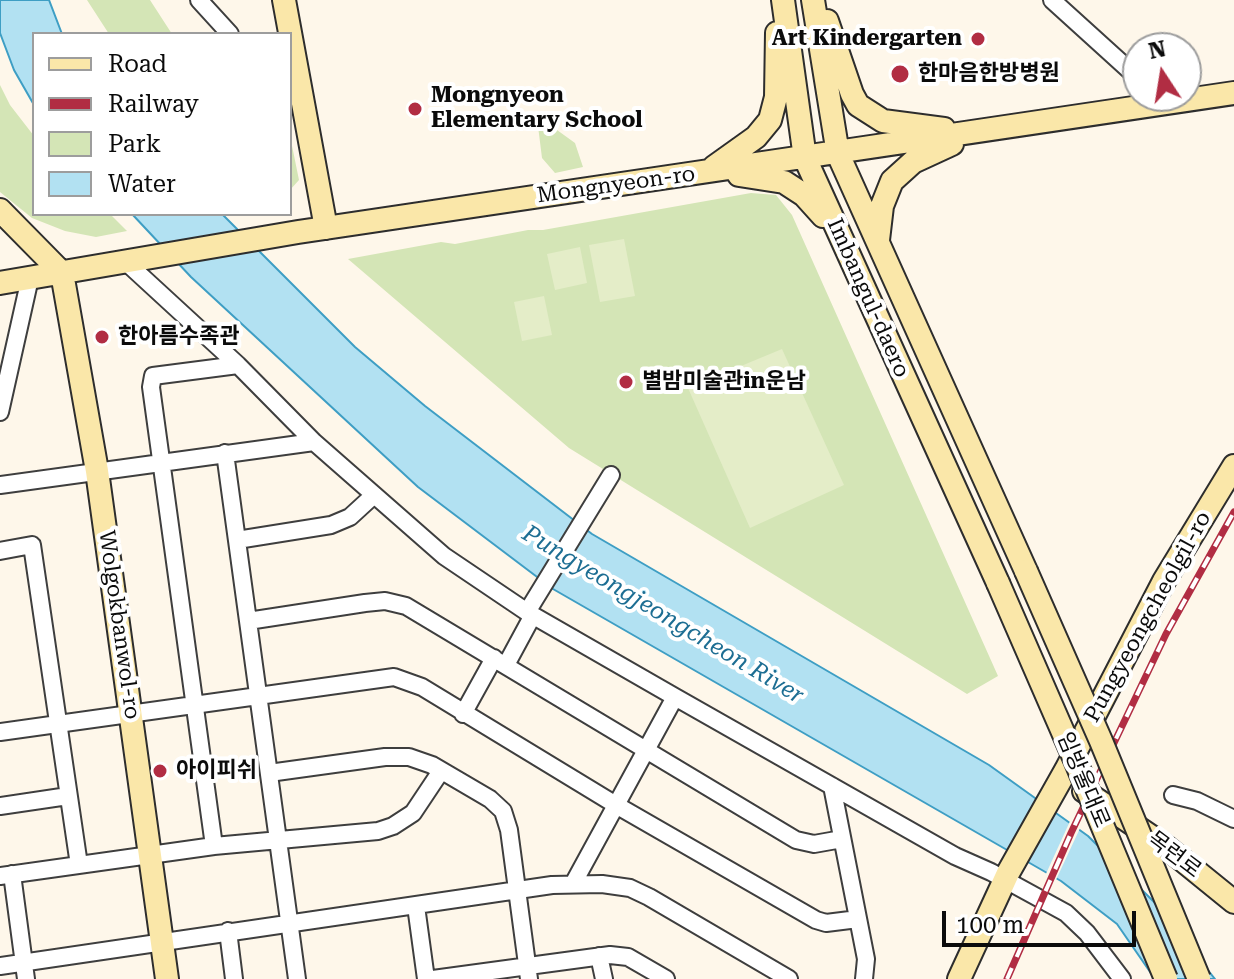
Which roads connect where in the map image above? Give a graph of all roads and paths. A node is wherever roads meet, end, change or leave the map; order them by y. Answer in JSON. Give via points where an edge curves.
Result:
{"nodes":[{"id":1,"x":199,"y":0,"type":"edge"},
{"id":2,"x":284,"y":0,"type":"edge"},
{"id":3,"x":777,"y":0,"type":"edge"},
{"id":4,"x":783,"y":0,"type":"edge"},
{"id":5,"x":813,"y":0,"type":"edge"},
{"id":6,"x":821,"y":0,"type":"edge"},
{"id":7,"x":1052,"y":0,"type":"edge"},
{"id":8,"x":228,"y":32,"type":"edge"},
{"id":9,"x":289,"y":32,"type":"edge"},
{"id":10,"x":292,"y":52,"type":"edge"},
{"id":11,"x":1122,"y":63,"type":"edge"},
{"id":12,"x":1234,"y":93,"type":"edge"},
{"id":13,"x":1202,"y":96,"type":"edge"},
{"id":14,"x":1122,"y":107,"type":"edge"},
{"id":15,"x":978,"y":133,"type":"junction"},
{"id":16,"x":838,"y":154,"type":"junction"},
{"id":17,"x":805,"y":158,"type":"junction"},
{"id":18,"x":706,"y":172,"type":"junction"},
{"id":19,"x":0,"y":210,"type":"edge"},
{"id":20,"x":326,"y":228,"type":"junction"},
{"id":21,"x":877,"y":241,"type":"junction"},
{"id":22,"x":845,"y":246,"type":"junction"},
{"id":23,"x":133,"y":261,"type":"junction"},
{"id":24,"x":62,"y":273,"type":"junction"},
{"id":25,"x":30,"y":278,"type":"junction"},
{"id":26,"x":0,"y":283,"type":"edge"},
{"id":27,"x":238,"y":365,"type":"junction"},
{"id":28,"x":0,"y":412,"type":"edge"},
{"id":29,"x":314,"y":442,"type":"junction"},
{"id":30,"x":225,"y":453,"type":"junction"},
{"id":31,"x":163,"y":462,"type":"junction"},
{"id":32,"x":1234,"y":466,"type":"edge"},
{"id":33,"x":97,"y":471,"type":"junction"},
{"id":34,"x":607,"y":481,"type":"dead end"},
{"id":35,"x":0,"y":485,"type":"edge"},
{"id":36,"x":374,"y":495,"type":"junction"},
{"id":37,"x":237,"y":540,"type":"junction"},
{"id":38,"x":0,"y":551,"type":"edge"},
{"id":39,"x":998,"y":583,"type":"joint"},
{"id":40,"x":531,"y":609,"type":"junction"},
{"id":41,"x":248,"y":621,"type":"junction"},
{"id":42,"x":504,"y":664,"type":"junction"},
{"id":43,"x":258,"y":697,"type":"junction"},
{"id":44,"x":675,"y":697,"type":"junction"},
{"id":45,"x":197,"y":704,"type":"junction"},
{"id":46,"x":132,"y":712,"type":"junction"},
{"id":47,"x":463,"y":714,"type":"junction"},
{"id":48,"x":59,"y":723,"type":"junction"},
{"id":49,"x":0,"y":732,"type":"edge"},
{"id":50,"x":646,"y":750,"type":"junction"},
{"id":51,"x":441,"y":771,"type":"junction"},
{"id":52,"x":269,"y":773,"type":"junction"},
{"id":53,"x":1069,"y":776,"type":"junction"},
{"id":54,"x":832,"y":786,"type":"junction"},
{"id":55,"x":1173,"y":795,"type":"dead end"},
{"id":56,"x":68,"y":796,"type":"junction"},
{"id":57,"x":616,"y":805,"type":"junction"},
{"id":58,"x":0,"y":806,"type":"edge"},
{"id":59,"x":1234,"y":819,"type":"edge"},
{"id":60,"x":842,"y":839,"type":"junction"},
{"id":61,"x":278,"y":840,"type":"junction"},
{"id":62,"x":214,"y":846,"type":"junction"},
{"id":63,"x":151,"y":856,"type":"junction"},
{"id":64,"x":79,"y":865,"type":"junction"},
{"id":65,"x":6,"y":875,"type":"edge"},
{"id":66,"x":1006,"y":877,"type":"junction"},
{"id":67,"x":573,"y":884,"type":"junction"},
{"id":68,"x":518,"y":891,"type":"junction"},
{"id":69,"x":1234,"y":902,"type":"edge"},
{"id":70,"x":416,"y":906,"type":"junction"},
{"id":71,"x":858,"y":919,"type":"junction"},
{"id":72,"x":290,"y":923,"type":"junction"},
{"id":73,"x":228,"y":931,"type":"junction"},
{"id":74,"x":162,"y":942,"type":"junction"},
{"id":75,"x":599,"y":956,"type":"junction"},
{"id":76,"x":0,"y":966,"type":"edge"},
{"id":77,"x":25,"y":971,"type":"edge"},
{"id":78,"x":528,"y":973,"type":"edge"},
{"id":79,"x":167,"y":979,"type":"edge"},
{"id":80,"x":234,"y":979,"type":"edge"},
{"id":81,"x":297,"y":979,"type":"edge"},
{"id":82,"x":426,"y":979,"type":"edge"},
{"id":83,"x":433,"y":979,"type":"edge"},
{"id":84,"x":604,"y":979,"type":"edge"},
{"id":85,"x":666,"y":979,"type":"edge"},
{"id":86,"x":789,"y":979,"type":"edge"},
{"id":87,"x":864,"y":979,"type":"edge"},
{"id":88,"x":959,"y":979,"type":"edge"},
{"id":89,"x":1122,"y":979,"type":"edge"},
{"id":90,"x":1166,"y":979,"type":"edge"},
{"id":91,"x":1199,"y":979,"type":"edge"}],
"edges":[{"from":1,"to":8,"type":"street"},
{"from":2,"to":9,"type":"main road"},
{"from":3,"to":18,"type":"main road","via":[[776,97],[770,120],[756,137]]},
{"from":4,"to":17,"type":"main road","name":"Imbangul-daero"},
{"from":5,"to":16,"type":"main road","name":"Imbangul-daero"},
{"from":6,"to":15,"type":"main road","via":[[852,94],[866,113],[899,125]]},
{"from":7,"to":11,"type":"street"},
{"from":10,"to":20,"type":"main road"},
{"from":12,"to":13,"type":"main road","name":"Mongnyeon-ro"},
{"from":14,"to":15,"type":"main road","name":"Mongnyeon-ro"},
{"from":15,"to":16,"type":"main road","name":"Mongnyeon-ro"},
{"from":15,"to":21,"type":"main road","via":[[899,173],[886,192]]},
{"from":16,"to":17,"type":"main road","name":"Mongnyeon-ro"},
{"from":16,"to":21,"type":"main road","name":"Imbangul-daero"},
{"from":17,"to":18,"type":"main road","name":"Mongnyeon-ro"},
{"from":17,"to":22,"type":"main road","name":"Imbangul-daero"},
{"from":18,"to":20,"type":"main road","name":"Mongnyeon-ro"},
{"from":18,"to":22,"type":"main road","via":[[771,179],[797,189]]},
{"from":19,"to":24,"type":"main road"},
{"from":20,"to":23,"type":"main road","name":"Mongnyeon-ro"},
{"from":21,"to":91,"type":"main road","name":"Imbangul-daero","bridge":true,"via":[[1101,741]]},
{"from":22,"to":39,"type":"main road","name":"Imbangul-daero"},
{"from":23,"to":24,"type":"main road","name":"Mongnyeon-ro"},
{"from":23,"to":27,"type":"street"},
{"from":24,"to":25,"type":"main road","name":"Mongnyeon-ro"},
{"from":24,"to":33,"type":"main road","name":"Wolgokbanwol-ro"},
{"from":25,"to":26,"type":"main road","name":"Mongnyeon-ro"},
{"from":25,"to":28,"type":"street"},
{"from":27,"to":29,"type":"street"},
{"from":27,"to":31,"type":"street","via":[[153,376]]},
{"from":29,"to":30,"type":"street"},
{"from":29,"to":36,"type":"street"},
{"from":30,"to":31,"type":"street"},
{"from":30,"to":37,"type":"street"},
{"from":31,"to":33,"type":"street"},
{"from":31,"to":45,"type":"street"},
{"from":32,"to":53,"type":"main road","name":"Pungyeongcheolgil-ro","via":[[1164,581],[1108,688],[1110,703]]},
{"from":33,"to":35,"type":"street"},
{"from":33,"to":46,"type":"main road","name":"Wolgokbanwol-ro"},
{"from":34,"to":40,"type":"street"},
{"from":36,"to":37,"type":"street","via":[[350,517],[331,525]]},
{"from":36,"to":40,"type":"street","via":[[444,556]]},
{"from":37,"to":41,"type":"street"},
{"from":38,"to":48,"type":"street","via":[[32,545]]},
{"from":39,"to":90,"type":"main road","name":"임방울대로","bridge":true},
{"from":40,"to":42,"type":"street"},
{"from":40,"to":44,"type":"street"},
{"from":41,"to":42,"type":"street","via":[[385,601],[406,606]]},
{"from":41,"to":43,"type":"street"},
{"from":42,"to":47,"type":"street"},
{"from":42,"to":50,"type":"street"},
{"from":43,"to":45,"type":"street"},
{"from":43,"to":47,"type":"street","via":[[394,677],[422,687]]},
{"from":43,"to":52,"type":"street"},
{"from":44,"to":50,"type":"street"},
{"from":44,"to":54,"type":"street"},
{"from":45,"to":46,"type":"street"},
{"from":45,"to":62,"type":"street"},
{"from":46,"to":48,"type":"street"},
{"from":46,"to":63,"type":"main road","name":"Wolgokbanwol-ro"},
{"from":47,"to":57,"type":"street"},
{"from":48,"to":49,"type":"street"},
{"from":48,"to":56,"type":"street"},
{"from":50,"to":57,"type":"street"},
{"from":50,"to":60,"type":"street","via":[[796,840],[814,844]]},
{"from":51,"to":52,"type":"street","via":[[409,757],[395,757]]},
{"from":51,"to":61,"type":"street","via":[[420,806],[388,828]]},
{"from":51,"to":68,"type":"street","via":[[503,811]]},
{"from":52,"to":61,"type":"street"},
{"from":53,"to":66,"type":"main road","name":"Pungyeongcheolgil-ro"},
{"from":53,"to":69,"type":"main road","name":"목련로"},
{"from":54,"to":60,"type":"street"},
{"from":54,"to":66,"type":"street","via":[[955,856]]},
{"from":55,"to":59,"type":"street"},
{"from":56,"to":58,"type":"street"},
{"from":56,"to":64,"type":"street"},
{"from":57,"to":67,"type":"street"},
{"from":57,"to":71,"type":"street","via":[[816,920]]},
{"from":60,"to":71,"type":"street"},
{"from":61,"to":62,"type":"street"},
{"from":61,"to":72,"type":"street"},
{"from":62,"to":63,"type":"street"},
{"from":63,"to":64,"type":"street"},
{"from":63,"to":74,"type":"main road","name":"Wolgokbanwol-ro"},
{"from":64,"to":65,"type":"street"},
{"from":65,"to":77,"type":"street"},
{"from":66,"to":88,"type":"main road"},
{"from":66,"to":89,"type":"street","via":[[1066,913]]},
{"from":67,"to":68,"type":"street"},
{"from":67,"to":86,"type":"street","via":[[630,888]]},
{"from":68,"to":70,"type":"street"},
{"from":68,"to":78,"type":"street"},
{"from":70,"to":72,"type":"street"},
{"from":70,"to":82,"type":"street"},
{"from":71,"to":87,"type":"street"},
{"from":72,"to":73,"type":"street"},
{"from":72,"to":81,"type":"street"},
{"from":73,"to":74,"type":"street"},
{"from":73,"to":80,"type":"street"},
{"from":74,"to":77,"type":"street"},
{"from":74,"to":79,"type":"main road","name":"Wolgokbanwol-ro"},
{"from":75,"to":78,"type":"street"},
{"from":75,"to":84,"type":"street"},
{"from":75,"to":85,"type":"street","via":[[628,957]]},
{"from":76,"to":77,"type":"street"},
{"from":78,"to":83,"type":"street"}]}
